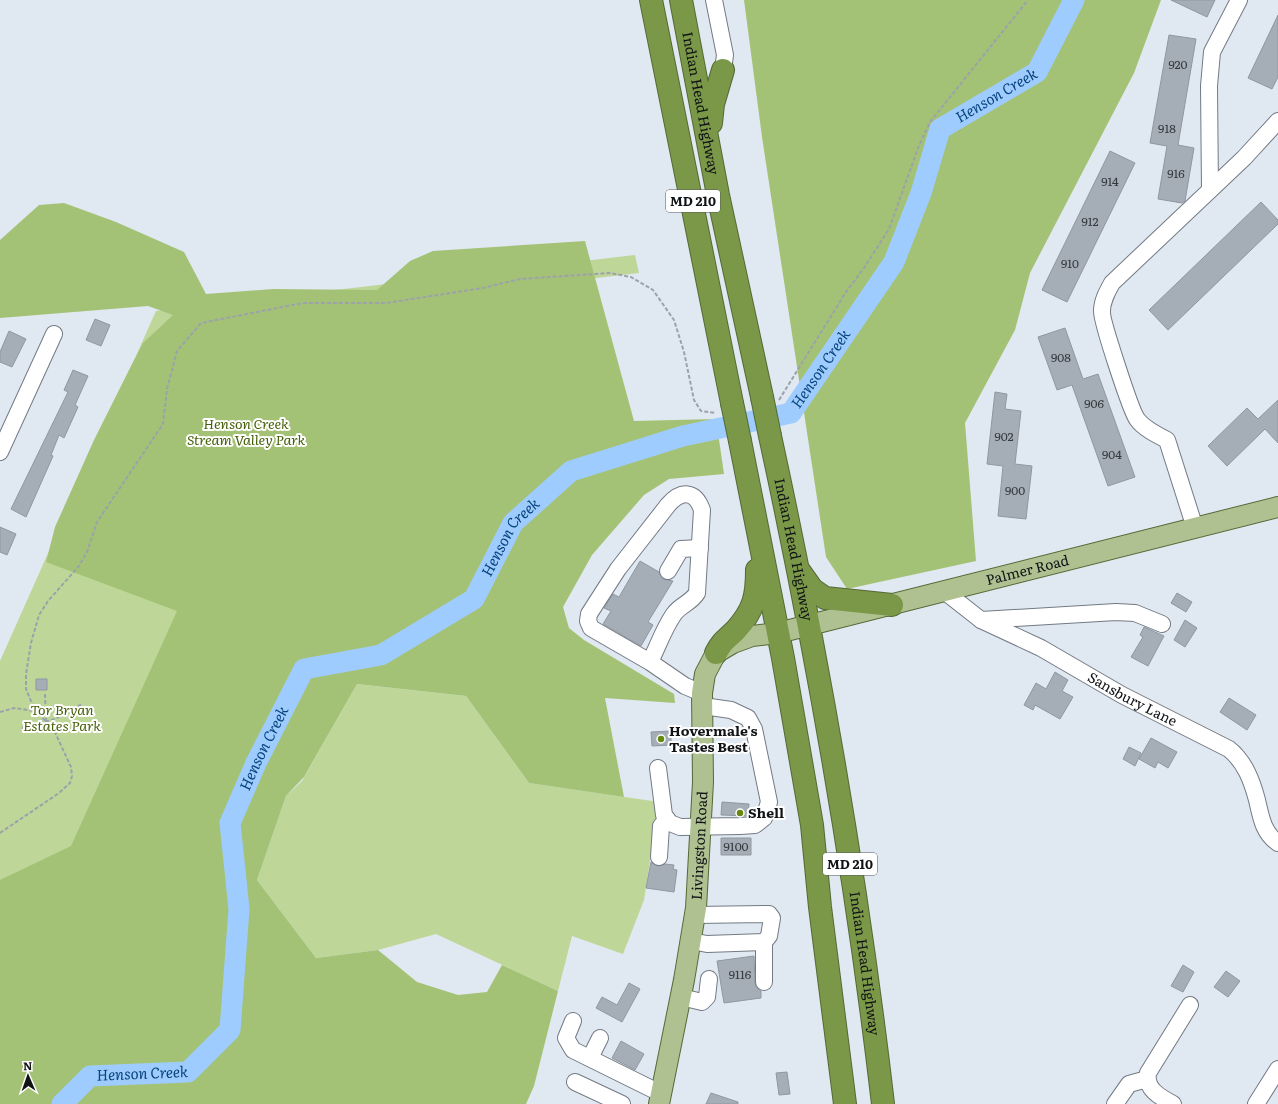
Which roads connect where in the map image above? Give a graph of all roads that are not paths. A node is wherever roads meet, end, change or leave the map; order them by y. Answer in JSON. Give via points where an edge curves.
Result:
{"nodes":[{"id":1,"x":651,"y":0,"type":"edge"},
{"id":2,"x":681,"y":0,"type":"edge"},
{"id":3,"x":714,"y":0,"type":"edge"},
{"id":4,"x":1239,"y":0,"type":"edge"},
{"id":5,"x":692,"y":56,"type":"junction"},
{"id":6,"x":723,"y":70,"type":"junction"},
{"id":7,"x":1278,"y":121,"type":"edge"},
{"id":8,"x":710,"y":148,"type":"junction"},
{"id":9,"x":1210,"y":190,"type":"junction"},
{"id":10,"x":54,"y":334,"type":"dead end"},
{"id":11,"x":2,"y":442,"type":"edge"},
{"id":12,"x":1278,"y":507,"type":"edge"},
{"id":13,"x":756,"y":520,"type":"junction"},
{"id":14,"x":1195,"y":528,"type":"junction"},
{"id":15,"x":700,"y":548,"type":"junction"},
{"id":16,"x":668,"y":571,"type":"dead end"},
{"id":17,"x":799,"y":571,"type":"junction"},
{"id":18,"x":944,"y":591,"type":"junction"},
{"id":19,"x":892,"y":605,"type":"junction"},
{"id":20,"x":981,"y":620,"type":"junction"},
{"id":21,"x":1162,"y":624,"type":"dead end"},
{"id":22,"x":808,"y":626,"type":"junction"},
{"id":23,"x":778,"y":634,"type":"junction"},
{"id":24,"x":716,"y":653,"type":"junction"},
{"id":25,"x":650,"y":662,"type":"junction"},
{"id":26,"x":703,"y":699,"type":"junction"},
{"id":27,"x":658,"y":768,"type":"dead end"},
{"id":28,"x":667,"y":819,"type":"junction"},
{"id":29,"x":701,"y":826,"type":"junction"},
{"id":30,"x":1278,"y":843,"type":"edge"},
{"id":31,"x":659,"y":857,"type":"dead end"},
{"id":32,"x":695,"y":915,"type":"junction"},
{"id":33,"x":690,"y":941,"type":"junction"},
{"id":34,"x":764,"y":942,"type":"junction"},
{"id":35,"x":709,"y":979,"type":"dead end"},
{"id":36,"x":764,"y":982,"type":"dead end"},
{"id":37,"x":681,"y":997,"type":"junction"},
{"id":38,"x":1190,"y":1006,"type":"dead end"},
{"id":39,"x":573,"y":1021,"type":"dead end"},
{"id":40,"x":600,"y":1038,"type":"dead end"},
{"id":41,"x":590,"y":1058,"type":"junction"},
{"id":42,"x":1278,"y":1069,"type":"edge"},
{"id":43,"x":1147,"y":1079,"type":"junction"},
{"id":44,"x":575,"y":1082,"type":"dead end"},
{"id":45,"x":661,"y":1099,"type":"edge"},
{"id":46,"x":622,"y":1104,"type":"edge"},
{"id":47,"x":845,"y":1104,"type":"edge"},
{"id":48,"x":883,"y":1104,"type":"edge"},
{"id":49,"x":1115,"y":1104,"type":"edge"},
{"id":50,"x":1173,"y":1104,"type":"edge"},
{"id":51,"x":1256,"y":1104,"type":"edge"}],
"edges":[{"from":1,"to":13,"type":"highway","name":"Indian Head Highway","number":"MD 210","bridge":true,"via":[[726,408],[740,441]]},
{"from":2,"to":5,"type":"highway","name":"Indian Head Highway","number":"MD 210"},
{"from":3,"to":6,"type":"street","via":[[725,55]]},
{"from":4,"to":9,"type":"street","via":[[1212,52],[1209,86]]},
{"from":5,"to":6,"type":"highway","via":[[706,71]]},
{"from":5,"to":8,"type":"highway","name":"Indian Head Highway","number":"MD 210"},
{"from":6,"to":8,"type":"highway","via":[[713,104]]},
{"from":7,"to":9,"type":"street"},
{"from":8,"to":17,"type":"highway","name":"Indian Head Highway","number":"MD 210","bridge":true,"via":[[770,399],[770,436]]},
{"from":9,"to":14,"type":"street","via":[[1112,283],[1104,299],[1101,313],[1137,419],[1167,440]]},
{"from":10,"to":11,"type":"street"},
{"from":12,"to":14,"type":"main road","name":"Palmer Road"},
{"from":13,"to":23,"type":"highway","name":"Indian Head Highway","number":"MD 210"},
{"from":13,"to":24,"type":"highway","via":[[755,600],[747,616],[735,631],[723,640]]},
{"from":14,"to":18,"type":"main road","name":"Palmer Road"},
{"from":15,"to":16,"type":"street","via":[[681,549]]},
{"from":15,"to":25,"type":"street","via":[[697,593],[693,600],[682,605],[674,613]]},
{"from":15,"to":25,"type":"street","via":[[702,510],[699,502],[692,496],[682,494],[674,498],[618,569],[589,614],[591,628]]},
{"from":17,"to":19,"type":"highway","via":[[812,590],[825,598]]},
{"from":17,"to":22,"type":"highway","name":"Indian Head Highway","number":"MD 210"},
{"from":18,"to":19,"type":"main road","name":"Palmer Road"},
{"from":18,"to":20,"type":"street","name":"Sansbury Lane"},
{"from":19,"to":22,"type":"main road","name":"Palmer Road"},
{"from":20,"to":21,"type":"street","via":[[1116,612],[1135,613]]},
{"from":20,"to":30,"type":"street","name":"Sansbury Lane","via":[[1041,648],[1122,695],[1229,749],[1239,757],[1246,769],[1264,827],[1269,837]]},
{"from":22,"to":23,"type":"main road","name":"Palmer Road"},
{"from":22,"to":48,"type":"highway","name":"Indian Head Highway","number":"MD 210","via":[[832,750],[871,998]]},
{"from":23,"to":24,"type":"main road","via":[[752,636]]},
{"from":23,"to":47,"type":"highway","name":"Indian Head Highway","number":"MD 210","via":[[812,825]]},
{"from":24,"to":26,"type":"main road","name":"Livingston Road","via":[[705,674]]},
{"from":25,"to":26,"type":"street"},
{"from":26,"to":29,"type":"main road","name":"Livingston Road"},
{"from":26,"to":29,"type":"street","via":[[748,718],[754,729],[769,802],[764,818],[755,825]]},
{"from":27,"to":28,"type":"street","via":[[664,814]]},
{"from":28,"to":29,"type":"street","via":[[680,827]]},
{"from":28,"to":31,"type":"street","via":[[661,826]]},
{"from":29,"to":32,"type":"main road","name":"Livingston Road"},
{"from":32,"to":33,"type":"main road","name":"Livingston Road"},
{"from":32,"to":34,"type":"street","via":[[769,914],[772,918],[769,936]]},
{"from":33,"to":34,"type":"street","via":[[707,944]]},
{"from":33,"to":37,"type":"main road","name":"Livingston Road"},
{"from":34,"to":36,"type":"street"},
{"from":35,"to":37,"type":"street","via":[[707,998],[702,1002]]},
{"from":37,"to":45,"type":"main road","name":"Livingston Road"},
{"from":38,"to":43,"type":"street","via":[[1148,1073]]},
{"from":39,"to":41,"type":"street","via":[[566,1038],[573,1050]]},
{"from":40,"to":41,"type":"street"},
{"from":41,"to":45,"type":"street"},
{"from":42,"to":51,"type":"street"},
{"from":43,"to":49,"type":"street","via":[[1129,1084]]},
{"from":43,"to":50,"type":"street","via":[[1153,1091]]},
{"from":44,"to":46,"type":"street"}]}
